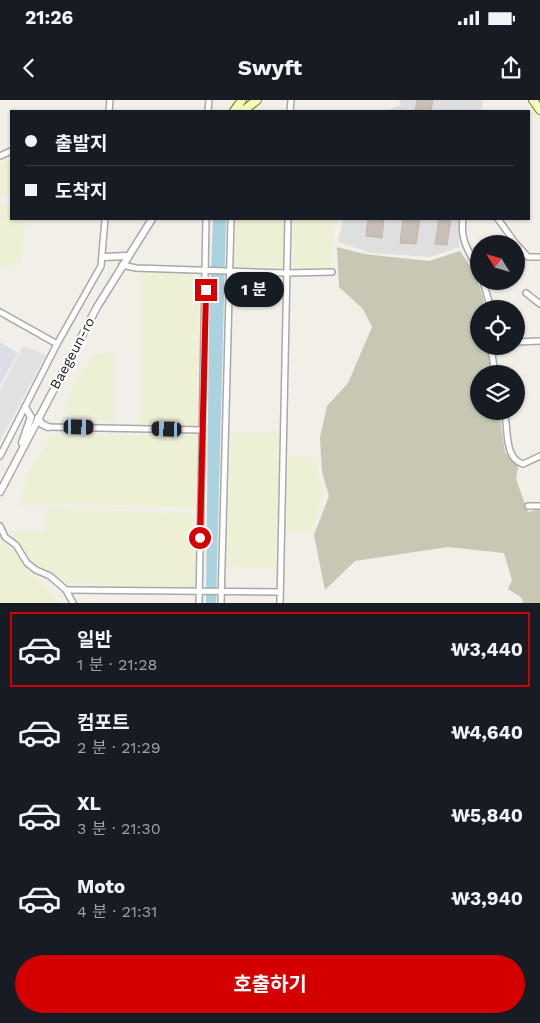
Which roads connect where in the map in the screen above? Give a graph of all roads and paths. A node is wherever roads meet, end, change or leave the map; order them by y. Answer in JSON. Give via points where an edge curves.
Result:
{"nodes":[{"id":1,"x":251,"y":100,"type":"edge"},
{"id":2,"x":256,"y":100,"type":"edge"},
{"id":3,"x":533,"y":100,"type":"edge"},
{"id":4,"x":243,"y":110,"type":"edge"},
{"id":5,"x":243,"y":110,"type":"edge"},
{"id":6,"x":540,"y":110,"type":"edge"},
{"id":7,"x":104,"y":220,"type":"edge"},
{"id":8,"x":151,"y":220,"type":"edge"},
{"id":9,"x":206,"y":220,"type":"edge"},
{"id":10,"x":231,"y":220,"type":"edge"},
{"id":11,"x":288,"y":220,"type":"edge"},
{"id":12,"x":464,"y":220,"type":"edge"},
{"id":13,"x":499,"y":220,"type":"edge"},
{"id":14,"x":510,"y":235,"type":"edge"},
{"id":15,"x":470,"y":254,"type":"edge"},
{"id":16,"x":525,"y":254,"type":"edge"},
{"id":17,"x":127,"y":256,"type":"junction"},
{"id":18,"x":103,"y":257,"type":"junction"},
{"id":19,"x":540,"y":257,"type":"edge"},
{"id":20,"x":122,"y":265,"type":"junction"},
{"id":21,"x":206,"y":270,"type":"junction"},
{"id":22,"x":230,"y":270,"type":"junction"},
{"id":23,"x":332,"y":272,"type":"dead end"},
{"id":24,"x":287,"y":273,"type":"junction"},
{"id":25,"x":526,"y":294,"type":"dead end"},
{"id":26,"x":540,"y":304,"type":"edge"},
{"id":27,"x":0,"y":312,"type":"edge"},
{"id":28,"x":540,"y":341,"type":"edge"},
{"id":29,"x":525,"y":342,"type":"edge"},
{"id":30,"x":57,"y":344,"type":"junction"},
{"id":31,"x":25,"y":407,"type":"junction"},
{"id":32,"x":39,"y":416,"type":"junction"},
{"id":33,"x":506,"y":420,"type":"edge"},
{"id":34,"x":48,"y":427,"type":"joint"},
{"id":35,"x":202,"y":430,"type":"junction"},
{"id":36,"x":0,"y":456,"type":"edge"},
{"id":37,"x":540,"y":456,"type":"edge"},
{"id":38,"x":15,"y":463,"type":"junction"},
{"id":39,"x":0,"y":492,"type":"edge"},
{"id":40,"x":528,"y":506,"type":"dead end"},
{"id":41,"x":540,"y":506,"type":"edge"},
{"id":42,"x":0,"y":526,"type":"edge"},
{"id":43,"x":66,"y":590,"type":"junction"},
{"id":44,"x":200,"y":592,"type":"junction"},
{"id":45,"x":221,"y":592,"type":"junction"},
{"id":46,"x":280,"y":592,"type":"junction"},
{"id":47,"x":73,"y":603,"type":"edge"},
{"id":48,"x":199,"y":603,"type":"edge"},
{"id":49,"x":221,"y":603,"type":"edge"},
{"id":50,"x":280,"y":603,"type":"edge"}],
"edges":[{"from":1,"to":4,"type":"street"},
{"from":2,"to":5,"type":"main road"},
{"from":3,"to":6,"type":"main road"},
{"from":7,"to":18,"type":"street"},
{"from":8,"to":17,"type":"street","name":"Baegeun-ro"},
{"from":9,"to":21,"type":"street"},
{"from":10,"to":22,"type":"street"},
{"from":11,"to":24,"type":"street"},
{"from":12,"to":15,"type":"street","via":[[463,240]]},
{"from":13,"to":14,"type":"street"},
{"from":16,"to":19,"type":"street","via":[[528,257]]},
{"from":17,"to":18,"type":"street"},
{"from":17,"to":20,"type":"street","name":"Baegeun-ro"},
{"from":18,"to":30,"type":"street","via":[[93,282]]},
{"from":20,"to":21,"type":"street"},
{"from":20,"to":32,"type":"street","name":"Baegeun-ro"},
{"from":21,"to":22,"type":"street"},
{"from":21,"to":35,"type":"street"},
{"from":22,"to":24,"type":"street"},
{"from":22,"to":45,"type":"street"},
{"from":23,"to":24,"type":"street"},
{"from":24,"to":46,"type":"street"},
{"from":25,"to":26,"type":"street"},
{"from":27,"to":30,"type":"street"},
{"from":28,"to":29,"type":"street"},
{"from":30,"to":31,"type":"street"},
{"from":31,"to":32,"type":"street"},
{"from":31,"to":36,"type":"street"},
{"from":31,"to":38,"type":"street","via":[[31,417]]},
{"from":32,"to":34,"type":"street","via":[[42,424]]},
{"from":32,"to":38,"type":"street","name":"Baegeun-ro"},
{"from":33,"to":37,"type":"street","via":[[512,455],[518,463]]},
{"from":34,"to":35,"type":"street"},
{"from":35,"to":44,"type":"street"},
{"from":38,"to":39,"type":"street","name":"Baegeun-ro"},
{"from":40,"to":41,"type":"street"},
{"from":42,"to":43,"type":"street","via":[[27,563]]},
{"from":43,"to":44,"type":"street"},
{"from":43,"to":47,"type":"street"},
{"from":44,"to":45,"type":"street"},
{"from":44,"to":48,"type":"street"},
{"from":45,"to":46,"type":"street"},
{"from":45,"to":49,"type":"street"},
{"from":46,"to":50,"type":"street"}]}
